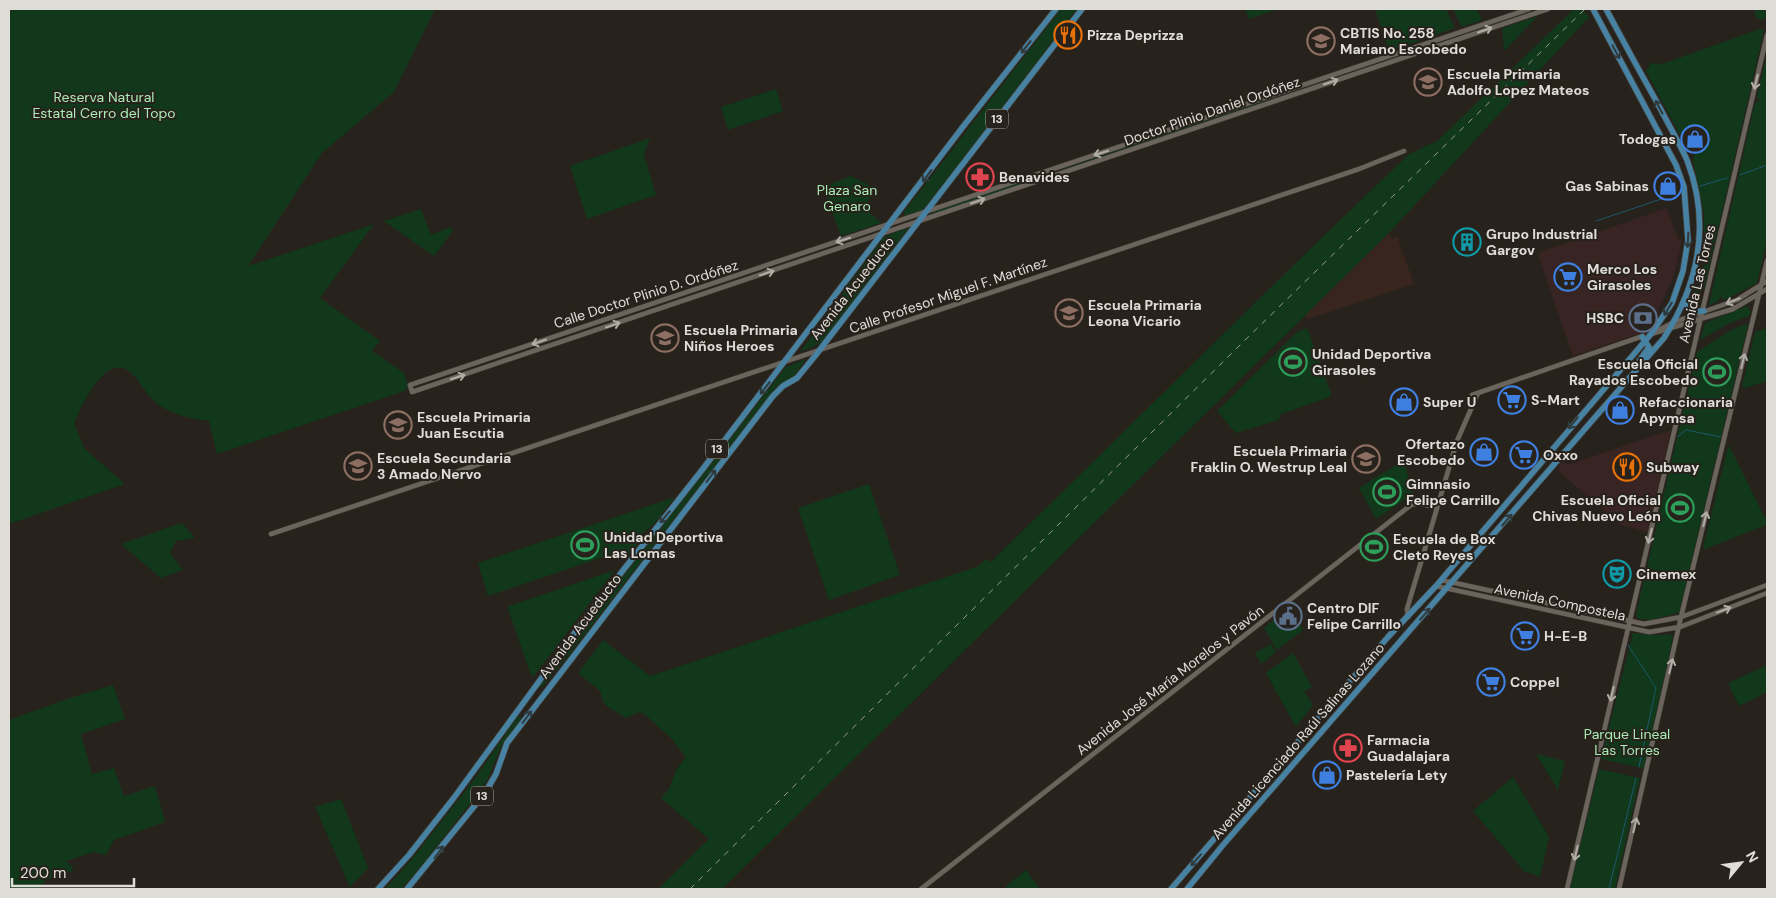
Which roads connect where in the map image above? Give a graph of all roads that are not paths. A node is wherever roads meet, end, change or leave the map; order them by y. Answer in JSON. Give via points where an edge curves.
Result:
{"nodes":[{"id":1,"x":1056,"y":9,"type":"edge"},
{"id":2,"x":1082,"y":9,"type":"edge"},
{"id":3,"x":1529,"y":9,"type":"edge"},
{"id":4,"x":1548,"y":9,"type":"edge"},
{"id":5,"x":1593,"y":9,"type":"edge"},
{"id":6,"x":1606,"y":9,"type":"edge"},
{"id":7,"x":1767,"y":35,"type":"edge"},
{"id":8,"x":1269,"y":96,"type":"junction"},
{"id":9,"x":1271,"y":102,"type":"junction"},
{"id":10,"x":1404,"y":151,"type":"dead end"},
{"id":11,"x":1057,"y":167,"type":"junction"},
{"id":12,"x":1058,"y":174,"type":"junction"},
{"id":13,"x":927,"y":212,"type":"junction"},
{"id":14,"x":920,"y":220,"type":"junction"},
{"id":15,"x":889,"y":225,"type":"junction"},
{"id":16,"x":882,"y":234,"type":"junction"},
{"id":17,"x":1767,"y":261,"type":"edge"},
{"id":18,"x":1767,"y":281,"type":"edge"},
{"id":19,"x":1760,"y":285,"type":"junction"},
{"id":20,"x":1690,"y":289,"type":"junction"},
{"id":21,"x":1767,"y":289,"type":"edge"},
{"id":22,"x":1758,"y":295,"type":"junction"},
{"id":23,"x":649,"y":305,"type":"junction"},
{"id":24,"x":1704,"y":311,"type":"junction"},
{"id":25,"x":651,"y":312,"type":"junction"},
{"id":26,"x":1702,"y":319,"type":"junction"},
{"id":27,"x":1674,"y":322,"type":"junction"},
{"id":28,"x":1670,"y":329,"type":"junction"},
{"id":29,"x":1651,"y":334,"type":"junction"},
{"id":30,"x":1644,"y":338,"type":"junction"},
{"id":31,"x":820,"y":350,"type":"junction"},
{"id":32,"x":786,"y":360,"type":"junction"},
{"id":33,"x":1637,"y":368,"type":"junction"},
{"id":34,"x":1478,"y":393,"type":"junction"},
{"id":35,"x":1472,"y":395,"type":"dead end"},
{"id":36,"x":1556,"y":444,"type":"junction"},
{"id":37,"x":1565,"y":452,"type":"junction"},
{"id":38,"x":1438,"y":508,"type":"junction"},
{"id":39,"x":271,"y":534,"type":"dead end"},
{"id":40,"x":1441,"y":580,"type":"junction"},
{"id":41,"x":1453,"y":583,"type":"junction"},
{"id":42,"x":1767,"y":585,"type":"edge"},
{"id":43,"x":1436,"y":586,"type":"junction"},
{"id":44,"x":1447,"y":589,"type":"junction"},
{"id":45,"x":1767,"y":593,"type":"edge"},
{"id":46,"x":1518,"y":598,"type":"junction"},
{"id":47,"x":1516,"y":604,"type":"junction"},
{"id":48,"x":1562,"y":607,"type":"junction"},
{"id":49,"x":1560,"y":615,"type":"junction"},
{"id":50,"x":1408,"y":617,"type":"junction"},
{"id":51,"x":1682,"y":617,"type":"junction"},
{"id":52,"x":1630,"y":622,"type":"junction"},
{"id":53,"x":1680,"y":627,"type":"junction"},
{"id":54,"x":1628,"y":629,"type":"junction"},
{"id":55,"x":378,"y":889,"type":"edge"},
{"id":56,"x":407,"y":889,"type":"edge"},
{"id":57,"x":921,"y":889,"type":"edge"},
{"id":58,"x":1171,"y":889,"type":"edge"},
{"id":59,"x":1187,"y":889,"type":"edge"},
{"id":60,"x":1567,"y":889,"type":"edge"},
{"id":61,"x":1619,"y":889,"type":"edge"}],
"edges":[{"from":1,"to":15,"type":"main road","name":"Avenida Acueducto","number":"13","one_way":true},
{"from":2,"to":13,"type":"main road","name":"Avenida Acueducto","number":"13"},
{"from":3,"to":8,"type":"street","name":"Doctor Plinio Daniel Ordóñez"},
{"from":9,"to":4,"type":"street","name":"Doctor Plinio Daniel Ordóñez","one_way":true},
{"from":5,"to":29,"type":"main road","one_way":true,"via":[[1684,186],[1688,240],[1683,271],[1672,303]]},
{"from":20,"to":6,"type":"main road","one_way":true,"via":[[1700,236],[1692,178],[1682,150]]},
{"from":7,"to":24,"type":"street","name":"Avenida Las Torres","one_way":true},
{"from":8,"to":9,"type":"street"},
{"from":8,"to":11,"type":"street","name":"Doctor Plinio Daniel Ordóñez","one_way":true},
{"from":9,"to":12,"type":"street","name":"Doctor Plinio Daniel Ordóñez"},
{"from":10,"to":31,"type":"street","name":"Calle Profesor Miguel F. Martínez"},
{"from":11,"to":12,"type":"street"},
{"from":11,"to":13,"type":"street","name":"Doctor Plinio Daniel Ordóñez"},
{"from":14,"to":12,"type":"street","name":"Doctor Plinio Daniel Ordóñez","one_way":true},
{"from":13,"to":14,"type":"main road","name":"Avenida Acueducto","number":"13"},
{"from":13,"to":15,"type":"street","name":"Doctor Plinio Daniel Ordóñez"},
{"from":14,"to":16,"type":"street","name":"Doctor Plinio Daniel Ordóñez"},
{"from":14,"to":31,"type":"main road","name":"Avenida Acueducto","number":"13"},
{"from":15,"to":16,"type":"main road","name":"Avenida Acueducto","number":"13"},
{"from":15,"to":23,"type":"street","name":"Calle Doctor Plinio D. Ordóñez","one_way":true},
{"from":25,"to":16,"type":"street","name":"Calle Doctor Plinio D. Ordóñez","one_way":true},
{"from":16,"to":32,"type":"main road","name":"Avenida Acueducto","number":"13"},
{"from":17,"to":19,"type":"street"},
{"from":18,"to":19,"type":"street"},
{"from":19,"to":22,"type":"street"},
{"from":19,"to":24,"type":"street","one_way":true,"via":[[1737,300]]},
{"from":20,"to":24,"type":"main road","via":[[1688,308],[1694,312]]},
{"from":20,"to":27,"type":"main road"},
{"from":21,"to":22,"type":"street"},
{"from":22,"to":26,"type":"street","via":[[1737,307]]},
{"from":51,"to":22,"type":"street","one_way":true},
{"from":23,"to":25,"type":"street"},
{"from":23,"to":25,"type":"street","name":"Calle Doctor Plinio D. Ordóñez","one_way":true,"via":[[410,384],[412,392]]},
{"from":24,"to":26,"type":"street","name":"Avenida Las Torres"},
{"from":24,"to":27,"type":"street"},
{"from":26,"to":28,"type":"street"},
{"from":26,"to":52,"type":"street","name":"Avenida Las Torres","one_way":true},
{"from":27,"to":28,"type":"main road"},
{"from":27,"to":29,"type":"street"},
{"from":28,"to":29,"type":"street"},
{"from":28,"to":33,"type":"main road"},
{"from":29,"to":30,"type":"main road","name":"Avenida Licenciado Raúl Salinas Lozano"},
{"from":30,"to":33,"type":"main road","via":[[1649,347]]},
{"from":30,"to":34,"type":"street"},
{"from":30,"to":36,"type":"main road","name":"Avenida Licenciado Raúl Salinas Lozano","one_way":true},
{"from":31,"to":32,"type":"street","name":"Calle Profesor Miguel F. Martínez"},
{"from":56,"to":31,"type":"main road","name":"Avenida Acueducto","number":"13","one_way":true,"via":[[485,793],[507,743],[612,605],[773,396],[797,378]]},
{"from":32,"to":39,"type":"street","name":"Calle Profesor Miguel F. Martínez"},
{"from":32,"to":55,"type":"main road","name":"Avenida Acueducto","number":"13","one_way":true,"via":[[572,635],[448,806]]},
{"from":33,"to":37,"type":"main road","name":"Avenida Licenciado Raúl Salinas Lozano"},
{"from":34,"to":35,"type":"street"},
{"from":34,"to":38,"type":"street","via":[[1457,441]]},
{"from":36,"to":37,"type":"main road"},
{"from":36,"to":40,"type":"main road","name":"Avenida Licenciado Raúl Salinas Lozano"},
{"from":41,"to":37,"type":"main road","name":"Avenida Licenciado Raúl Salinas Lozano","one_way":true},
{"from":38,"to":50,"type":"street","via":[[1407,609]]},
{"from":38,"to":57,"type":"street","name":"Avenida José María Morelos y Pavón","via":[[1420,503],[1411,505]]},
{"from":40,"to":41,"type":"street","name":"Avenida Compostela"},
{"from":40,"to":43,"type":"main road","name":"Avenida Licenciado Raúl Salinas Lozano"},
{"from":41,"to":44,"type":"main road","name":"Avenida Licenciado Raúl Salinas Lozano"},
{"from":41,"to":46,"type":"street","name":"Avenida Compostela"},
{"from":42,"to":51,"type":"street","name":"Avenida Compostela"},
{"from":43,"to":44,"type":"street","name":"Avenida Compostela"},
{"from":43,"to":50,"type":"main road","name":"Avenida Licenciado Raúl Salinas Lozano"},
{"from":44,"to":47,"type":"street","name":"Avenida Compostela"},
{"from":59,"to":44,"type":"main road","name":"Avenida Licenciado Raúl Salinas Lozano","one_way":true},
{"from":53,"to":45,"type":"street","name":"Avenida Compostela","one_way":true},
{"from":46,"to":47,"type":"street"},
{"from":46,"to":48,"type":"street","name":"Avenida Compostela"},
{"from":47,"to":49,"type":"street","name":"Avenida Compostela"},
{"from":48,"to":49,"type":"street"},
{"from":48,"to":52,"type":"street","name":"Avenida Compostela"},
{"from":49,"to":54,"type":"street","name":"Avenida Compostela"},
{"from":50,"to":58,"type":"main road","name":"Avenida Licenciado Raúl Salinas Lozano","one_way":true},
{"from":51,"to":52,"type":"street","name":"Avenida Compostela","via":[[1655,623]]},
{"from":51,"to":53,"type":"street"},
{"from":52,"to":54,"type":"street","name":"Avenida Las Torres"},
{"from":53,"to":54,"type":"street","name":"Avenida Compostela","via":[[1657,632]]},
{"from":61,"to":53,"type":"street","one_way":true},
{"from":54,"to":60,"type":"street","name":"Avenida Las Torres","one_way":true}]}
